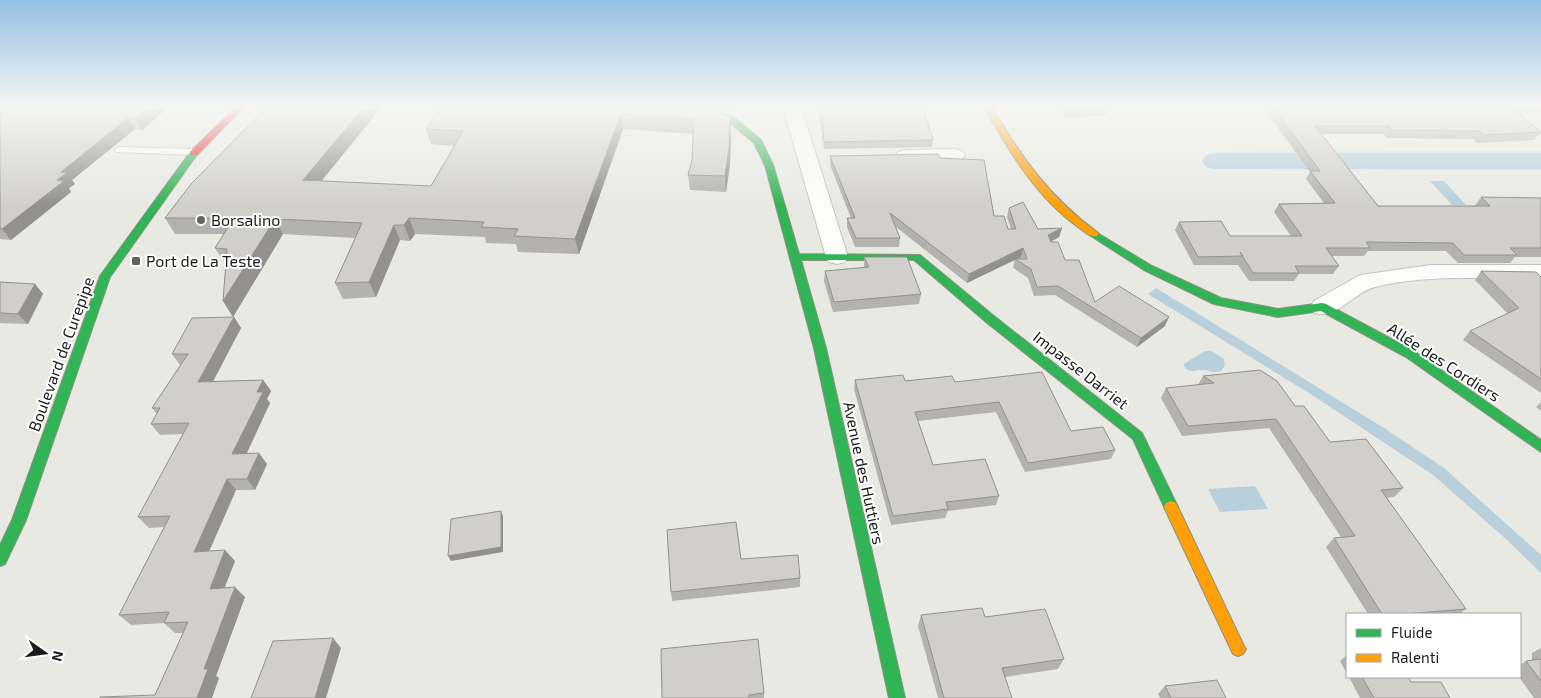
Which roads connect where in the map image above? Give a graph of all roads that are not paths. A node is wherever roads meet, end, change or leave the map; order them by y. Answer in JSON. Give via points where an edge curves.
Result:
{"nodes":[{"id":1,"x":207,"y":140,"type":"edge"},
{"id":2,"x":755,"y":140,"type":"edge"},
{"id":3,"x":808,"y":140,"type":"edge"},
{"id":4,"x":1005,"y":140,"type":"edge"},
{"id":5,"x":119,"y":150,"type":"dead end"},
{"id":6,"x":195,"y":152,"type":"junction"},
{"id":7,"x":955,"y":155,"type":"dead end"},
{"id":8,"x":886,"y":156,"type":"edge"},
{"id":9,"x":794,"y":257,"type":"junction"},
{"id":10,"x":837,"y":257,"type":"junction"},
{"id":11,"x":1541,"y":272,"type":"edge"},
{"id":12,"x":1322,"y":307,"type":"junction"},
{"id":13,"x":1541,"y":447,"type":"edge"},
{"id":14,"x":0,"y":560,"type":"edge"},
{"id":15,"x":1238,"y":650,"type":"dead end"},
{"id":16,"x":896,"y":698,"type":"edge"}],
"edges":[{"from":1,"to":6,"type":"street","name":"Boulevard de Curepipe"},
{"from":2,"to":9,"type":"street","name":"Avenue des Huttiers","via":[[769,165]]},
{"from":3,"to":10,"type":"street","via":[[816,157]]},
{"from":4,"to":12,"type":"street","via":[[1035,181],[1077,223],[1148,268],[1218,301],[1278,313]]},
{"from":5,"to":6,"type":"lane"},
{"from":6,"to":14,"type":"street","name":"Boulevard de Curepipe","via":[[105,276],[19,520]]},
{"from":7,"to":8,"type":"street"},
{"from":9,"to":10,"type":"street","name":"Impasse Darriet"},
{"from":9,"to":16,"type":"street","name":"Avenue des Huttiers","via":[[820,348]]},
{"from":10,"to":15,"type":"street","name":"Impasse Darriet","via":[[916,257],[1138,436]]},
{"from":11,"to":12,"type":"street","via":[[1431,272],[1368,280]]},
{"from":12,"to":13,"type":"street","name":"Allée des Cordiers","via":[[1410,354]]}]}
